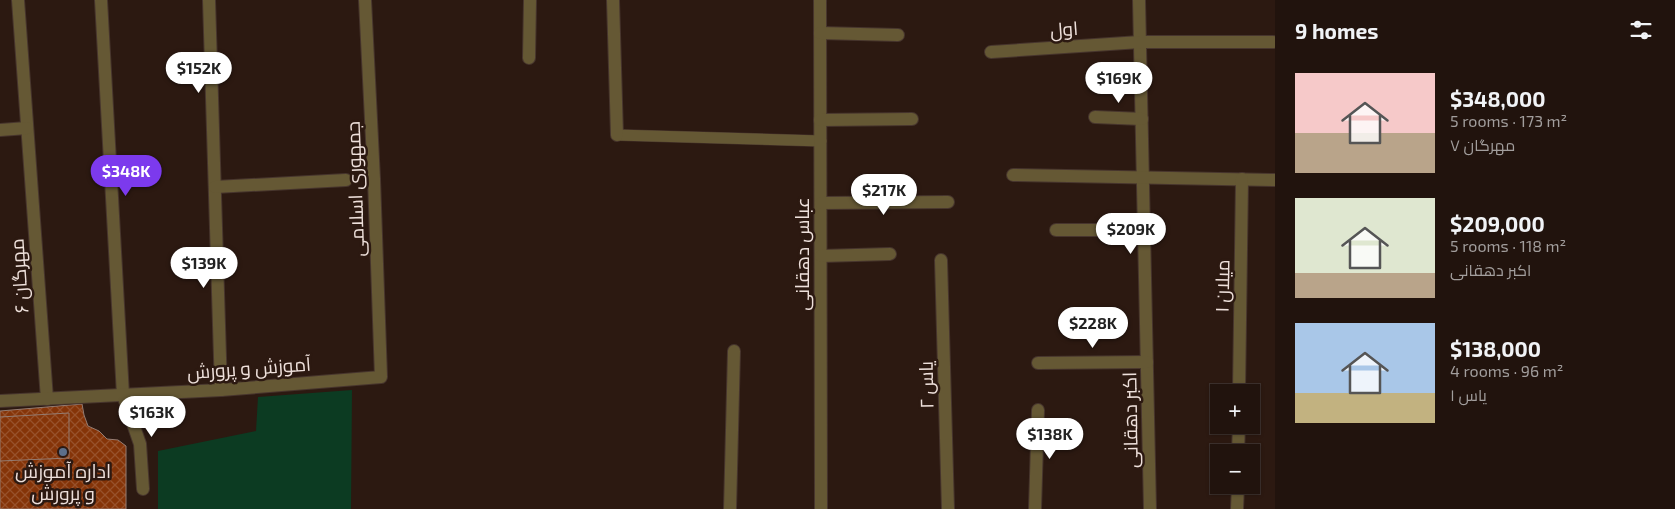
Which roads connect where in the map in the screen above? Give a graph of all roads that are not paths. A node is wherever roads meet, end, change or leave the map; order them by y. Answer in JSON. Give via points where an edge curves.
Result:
{"nodes":[{"id":1,"x":18,"y":0,"type":"edge"},
{"id":2,"x":102,"y":0,"type":"edge"},
{"id":3,"x":210,"y":0,"type":"edge"},
{"id":4,"x":365,"y":0,"type":"edge"},
{"id":5,"x":530,"y":0,"type":"edge"},
{"id":6,"x":613,"y":0,"type":"edge"},
{"id":7,"x":820,"y":0,"type":"edge"},
{"id":8,"x":1139,"y":0,"type":"edge"},
{"id":9,"x":820,"y":33,"type":"junction"},
{"id":10,"x":898,"y":35,"type":"dead end"},
{"id":11,"x":1140,"y":42,"type":"junction"},
{"id":12,"x":1273,"y":42,"type":"dead end"},
{"id":13,"x":991,"y":52,"type":"dead end"},
{"id":14,"x":529,"y":58,"type":"dead end"},
{"id":15,"x":1095,"y":117,"type":"dead end"},
{"id":16,"x":912,"y":119,"type":"dead end"},
{"id":17,"x":1142,"y":119,"type":"junction"},
{"id":18,"x":820,"y":120,"type":"junction"},
{"id":19,"x":28,"y":128,"type":"junction"},
{"id":20,"x":0,"y":130,"type":"edge"},
{"id":21,"x":617,"y":135,"type":"joint"},
{"id":22,"x":821,"y":141,"type":"junction"},
{"id":23,"x":1013,"y":175,"type":"dead end"},
{"id":24,"x":1143,"y":177,"type":"junction"},
{"id":25,"x":1242,"y":179,"type":"junction"},
{"id":26,"x":346,"y":180,"type":"dead end"},
{"id":27,"x":1275,"y":180,"type":"edge"},
{"id":28,"x":215,"y":187,"type":"junction"},
{"id":29,"x":948,"y":202,"type":"dead end"},
{"id":30,"x":820,"y":203,"type":"junction"},
{"id":31,"x":1056,"y":230,"type":"dead end"},
{"id":32,"x":1144,"y":230,"type":"junction"},
{"id":33,"x":890,"y":254,"type":"dead end"},
{"id":34,"x":820,"y":256,"type":"junction"},
{"id":35,"x":941,"y":260,"type":"dead end"},
{"id":36,"x":734,"y":351,"type":"dead end"},
{"id":37,"x":1147,"y":362,"type":"junction"},
{"id":38,"x":1038,"y":363,"type":"dead end"},
{"id":39,"x":381,"y":377,"type":"joint"},
{"id":40,"x":1239,"y":384,"type":"edge"},
{"id":41,"x":221,"y":390,"type":"junction"},
{"id":42,"x":123,"y":395,"type":"junction"},
{"id":43,"x":47,"y":399,"type":"junction"},
{"id":44,"x":0,"y":401,"type":"edge"},
{"id":45,"x":1038,"y":410,"type":"dead end"},
{"id":46,"x":143,"y":489,"type":"dead end"},
{"id":47,"x":1238,"y":494,"type":"edge"},
{"id":48,"x":730,"y":509,"type":"edge"},
{"id":49,"x":821,"y":509,"type":"edge"},
{"id":50,"x":948,"y":509,"type":"edge"},
{"id":51,"x":1035,"y":509,"type":"edge"},
{"id":52,"x":1150,"y":509,"type":"edge"},
{"id":53,"x":1238,"y":509,"type":"edge"}],
"edges":[{"from":1,"to":19,"type":"street","name":"مهرگان ۶"},
{"from":2,"to":42,"type":"street"},
{"from":3,"to":28,"type":"street"},
{"from":4,"to":39,"type":"street","name":"جمهوری اسلامی"},
{"from":5,"to":14,"type":"street"},
{"from":6,"to":21,"type":"street"},
{"from":7,"to":9,"type":"street","name":"عباس دهقانی"},
{"from":8,"to":11,"type":"street","name":"اکبر دهقانی"},
{"from":9,"to":10,"type":"street"},
{"from":9,"to":18,"type":"street","name":"عباس دهقانی"},
{"from":11,"to":12,"type":"street","name":"اول"},
{"from":11,"to":13,"type":"street","name":"اول"},
{"from":11,"to":17,"type":"street","name":"اکبر دهقانی"},
{"from":15,"to":17,"type":"street"},
{"from":16,"to":18,"type":"street"},
{"from":17,"to":24,"type":"street","name":"اکبر دهقانی"},
{"from":18,"to":22,"type":"street","name":"عباس دهقانی"},
{"from":19,"to":20,"type":"street"},
{"from":19,"to":43,"type":"street","name":"مهرگان ۶"},
{"from":21,"to":22,"type":"lane"},
{"from":22,"to":30,"type":"street","name":"عباس دهقانی"},
{"from":23,"to":24,"type":"street"},
{"from":24,"to":25,"type":"street"},
{"from":24,"to":32,"type":"street","name":"اکبر دهقانی"},
{"from":25,"to":27,"type":"street"},
{"from":25,"to":40,"type":"street","name":"میلان ۱"},
{"from":26,"to":28,"type":"street"},
{"from":28,"to":41,"type":"street"},
{"from":29,"to":30,"type":"street"},
{"from":30,"to":34,"type":"street","name":"عباس دهقانی"},
{"from":31,"to":32,"type":"street"},
{"from":32,"to":37,"type":"street","name":"اکبر دهقانی"},
{"from":33,"to":34,"type":"street"},
{"from":34,"to":49,"type":"street","name":"عباس دهقانی"},
{"from":35,"to":50,"type":"street","name":"یاس ۲"},
{"from":36,"to":48,"type":"street"},
{"from":37,"to":38,"type":"street"},
{"from":37,"to":52,"type":"street","name":"اکبر دهقانی"},
{"from":39,"to":41,"type":"street","name":"آموزش و پرورش"},
{"from":41,"to":42,"type":"street","name":"آموزش و پرورش"},
{"from":42,"to":43,"type":"street","name":"آموزش و پرورش"},
{"from":42,"to":46,"type":"street","via":[[140,444]]},
{"from":43,"to":44,"type":"street","name":"آموزش و پرورش"},
{"from":45,"to":51,"type":"street"},
{"from":47,"to":53,"type":"street"}]}
